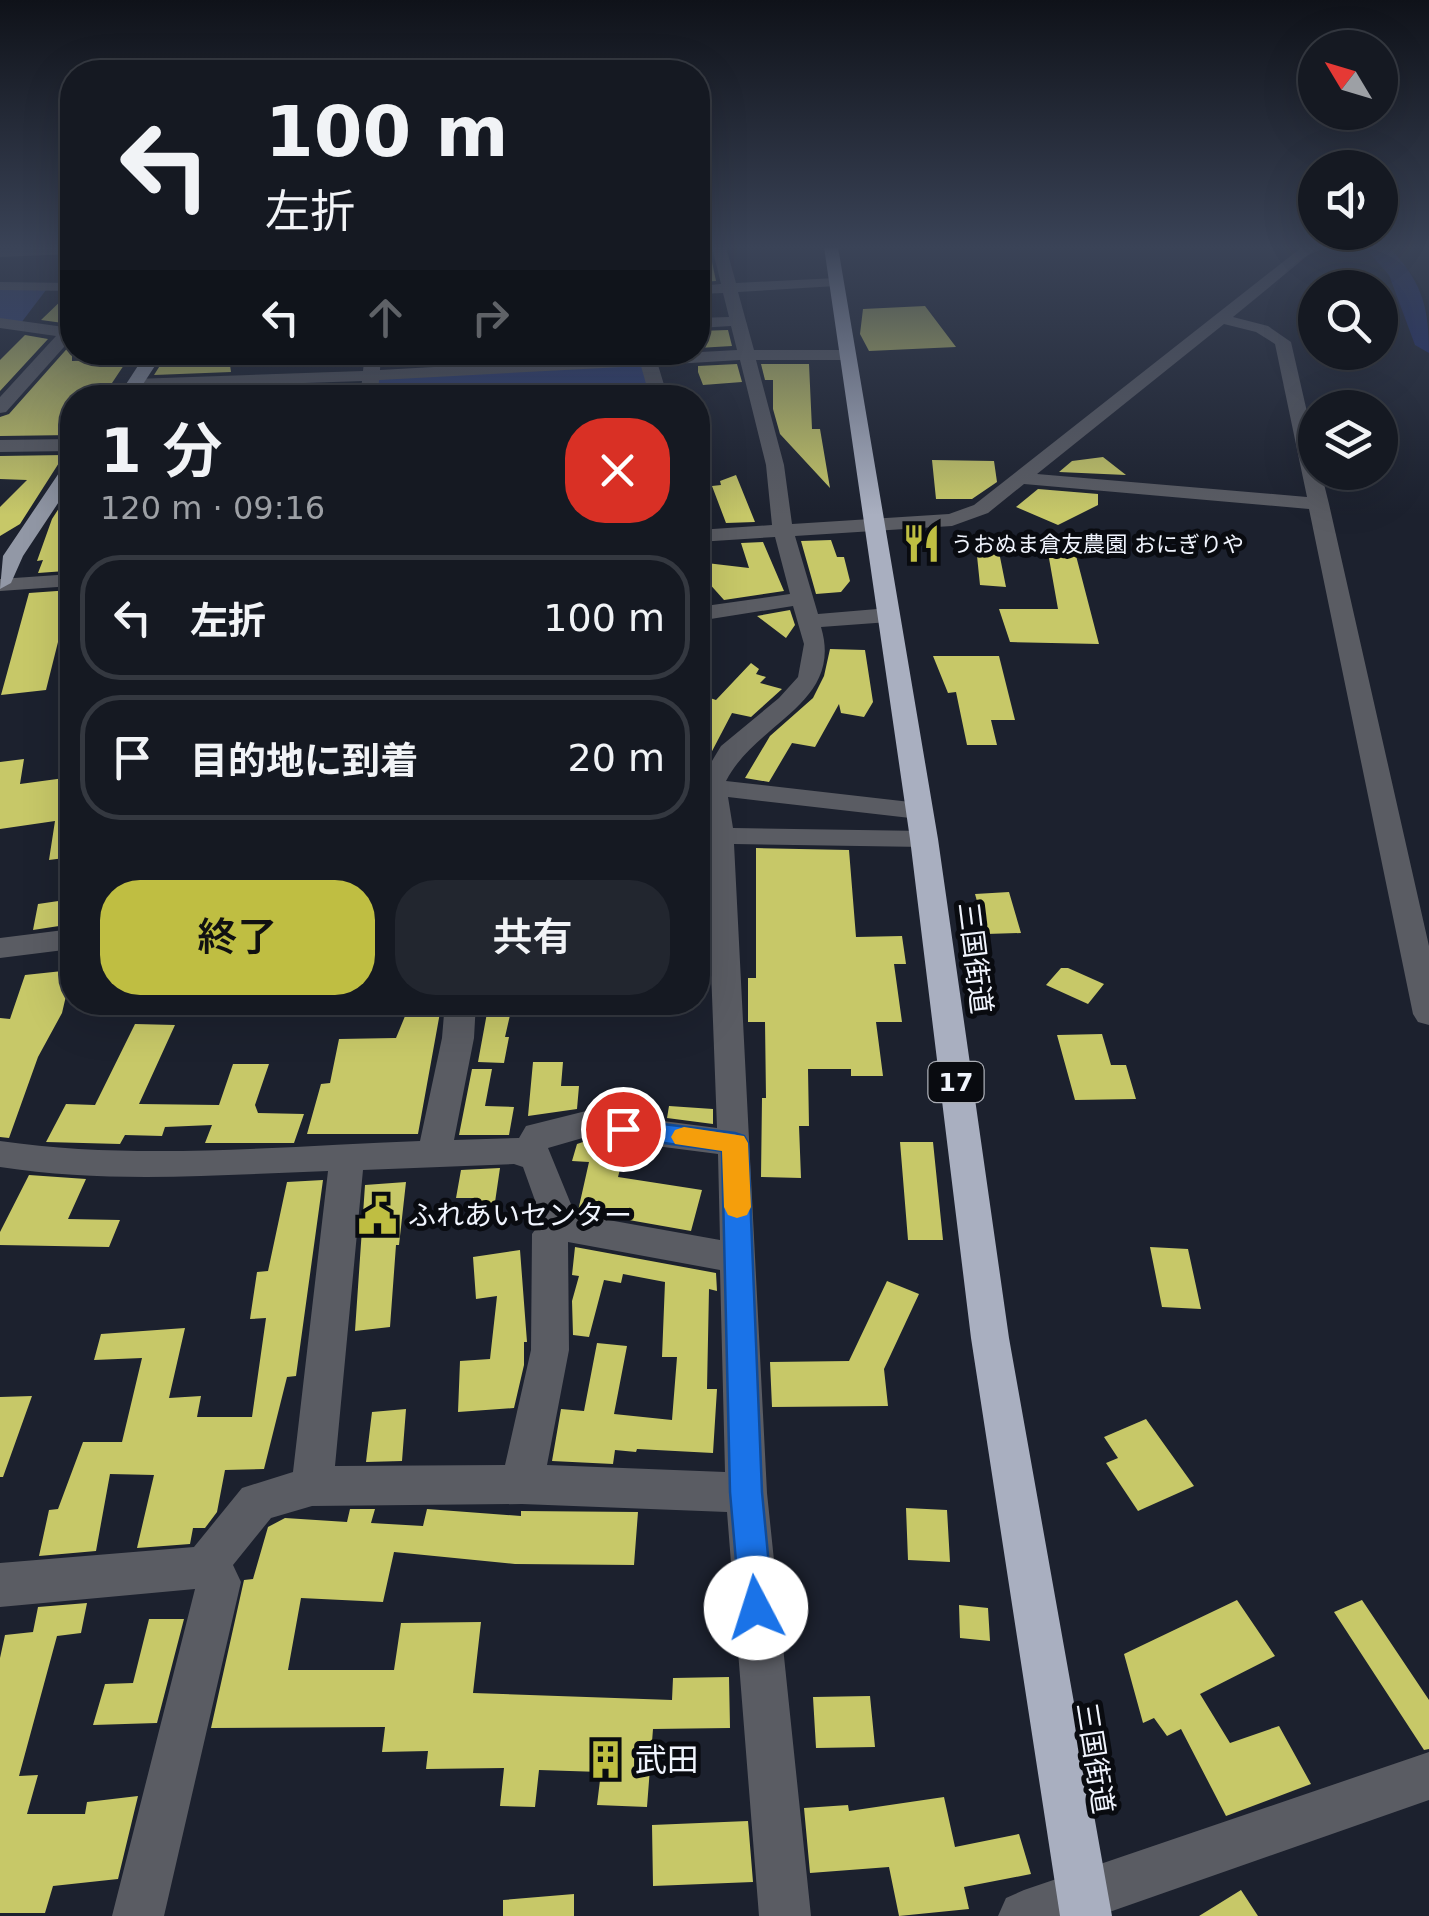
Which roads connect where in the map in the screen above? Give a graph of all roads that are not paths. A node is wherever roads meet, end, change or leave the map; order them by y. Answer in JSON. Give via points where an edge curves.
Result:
{"nodes":[{"id":1,"x":741,"y":336,"type":"edge"},
{"id":2,"x":844,"y":336,"type":"edge"},
{"id":3,"x":1201,"y":336,"type":"edge"},
{"id":4,"x":1274,"y":336,"type":"edge"},
{"id":5,"x":60,"y":344,"type":"edge"},
{"id":6,"x":846,"y":354,"type":"junction"},
{"id":7,"x":744,"y":355,"type":"junction"},
{"id":8,"x":710,"y":357,"type":"edge"},
{"id":9,"x":371,"y":365,"type":"edge"},
{"id":10,"x":438,"y":365,"type":"edge"},
{"id":11,"x":370,"y":374,"type":"junction"},
{"id":12,"x":228,"y":385,"type":"edge"},
{"id":13,"x":369,"y":385,"type":"edge"},
{"id":14,"x":0,"y":408,"type":"edge"},
{"id":15,"x":60,"y":445,"type":"edge"},
{"id":16,"x":0,"y":446,"type":"edge"},
{"id":17,"x":1021,"y":478,"type":"junction"},
{"id":18,"x":60,"y":494,"type":"edge"},
{"id":19,"x":1318,"y":504,"type":"junction"},
{"id":20,"x":875,"y":526,"type":"junction"},
{"id":21,"x":784,"y":530,"type":"junction"},
{"id":22,"x":710,"y":534,"type":"edge"},
{"id":23,"x":60,"y":581,"type":"edge"},
{"id":24,"x":0,"y":584,"type":"edge"},
{"id":25,"x":807,"y":609,"type":"junction"},
{"id":26,"x":710,"y":613,"type":"edge"},
{"id":27,"x":889,"y":615,"type":"junction"},
{"id":28,"x":710,"y":781,"type":"edge"},
{"id":29,"x":710,"y":784,"type":"edge"},
{"id":30,"x":710,"y":809,"type":"edge"},
{"id":31,"x":922,"y":825,"type":"junction"},
{"id":32,"x":713,"y":846,"type":"edge"},
{"id":33,"x":60,"y":940,"type":"edge"},
{"id":34,"x":0,"y":948,"type":"edge"},
{"id":35,"x":1429,"y":1014,"type":"edge"},
{"id":36,"x":459,"y":1015,"type":"edge"},
{"id":37,"x":735,"y":1143,"type":"junction"},
{"id":38,"x":0,"y":1154,"type":"edge"},
{"id":39,"x":434,"y":1156,"type":"junction"},
{"id":40,"x":526,"y":1156,"type":"junction"},
{"id":41,"x":347,"y":1160,"type":"junction"},
{"id":42,"x":560,"y":1224,"type":"junction"},
{"id":43,"x":738,"y":1258,"type":"junction"},
{"id":44,"x":522,"y":1484,"type":"junction"},
{"id":45,"x":312,"y":1486,"type":"junction"},
{"id":46,"x":746,"y":1492,"type":"junction"},
{"id":47,"x":205,"y":1567,"type":"junction"},
{"id":48,"x":0,"y":1585,"type":"edge"},
{"id":49,"x":1429,"y":1776,"type":"edge"},
{"id":50,"x":1084,"y":1907,"type":"edge"},
{"id":51,"x":138,"y":1916,"type":"edge"},
{"id":52,"x":785,"y":1916,"type":"edge"},
{"id":53,"x":1024,"y":1916,"type":"edge"}],
"edges":[{"from":1,"to":7,"type":"street"},
{"from":2,"to":6,"type":"highway","name":"三国街道","number":"17"},
{"from":3,"to":17,"type":"street"},
{"from":4,"to":19,"type":"street","via":[[1283,342]]},
{"from":5,"to":14,"type":"street"},
{"from":6,"to":7,"type":"street"},
{"from":6,"to":20,"type":"highway","name":"三国街道","number":"17"},
{"from":7,"to":8,"type":"street"},
{"from":7,"to":21,"type":"street","via":[[775,465]]},
{"from":9,"to":11,"type":"street"},
{"from":10,"to":11,"type":"street"},
{"from":11,"to":12,"type":"street","via":[[267,374]]},
{"from":11,"to":13,"type":"street"},
{"from":15,"to":16,"type":"street"},
{"from":17,"to":19,"type":"street"},
{"from":17,"to":20,"type":"street","via":[[952,520]]},
{"from":18,"to":24,"type":"main road","via":[[12,556]]},
{"from":19,"to":35,"type":"street"},
{"from":20,"to":21,"type":"street"},
{"from":20,"to":27,"type":"highway","name":"三国街道","number":"17"},
{"from":21,"to":22,"type":"street"},
{"from":21,"to":25,"type":"street"},
{"from":23,"to":24,"type":"street"},
{"from":25,"to":26,"type":"street"},
{"from":25,"to":27,"type":"street"},
{"from":25,"to":28,"type":"street","via":[[815,644],[810,678],[730,750]]},
{"from":27,"to":31,"type":"highway","name":"三国街道","number":"17"},
{"from":29,"to":31,"type":"street"},
{"from":30,"to":32,"type":"street"},
{"from":31,"to":32,"type":"street"},
{"from":31,"to":50,"type":"highway","name":"三国街道","number":"17","via":[[990,1338]]},
{"from":32,"to":37,"type":"street"},
{"from":33,"to":34,"type":"street"},
{"from":36,"to":39,"type":"street"},
{"from":37,"to":40,"type":"street","via":[[586,1124],[538,1135]]},
{"from":37,"to":43,"type":"street"},
{"from":38,"to":41,"type":"street","via":[[165,1164]]},
{"from":39,"to":40,"type":"street","via":[[518,1150]]},
{"from":39,"to":41,"type":"street"},
{"from":40,"to":42,"type":"street","via":[[537,1158]]},
{"from":41,"to":45,"type":"street"},
{"from":42,"to":43,"type":"street"},
{"from":42,"to":44,"type":"street","via":[[550,1234],[550,1350]]},
{"from":43,"to":46,"type":"street"},
{"from":44,"to":45,"type":"street"},
{"from":44,"to":46,"type":"street"},
{"from":45,"to":47,"type":"street","via":[[257,1502]]},
{"from":46,"to":52,"type":"street"},
{"from":47,"to":48,"type":"street"},
{"from":47,"to":51,"type":"street","via":[[219,1582]]},
{"from":49,"to":50,"type":"street"},
{"from":50,"to":53,"type":"street"}]}
